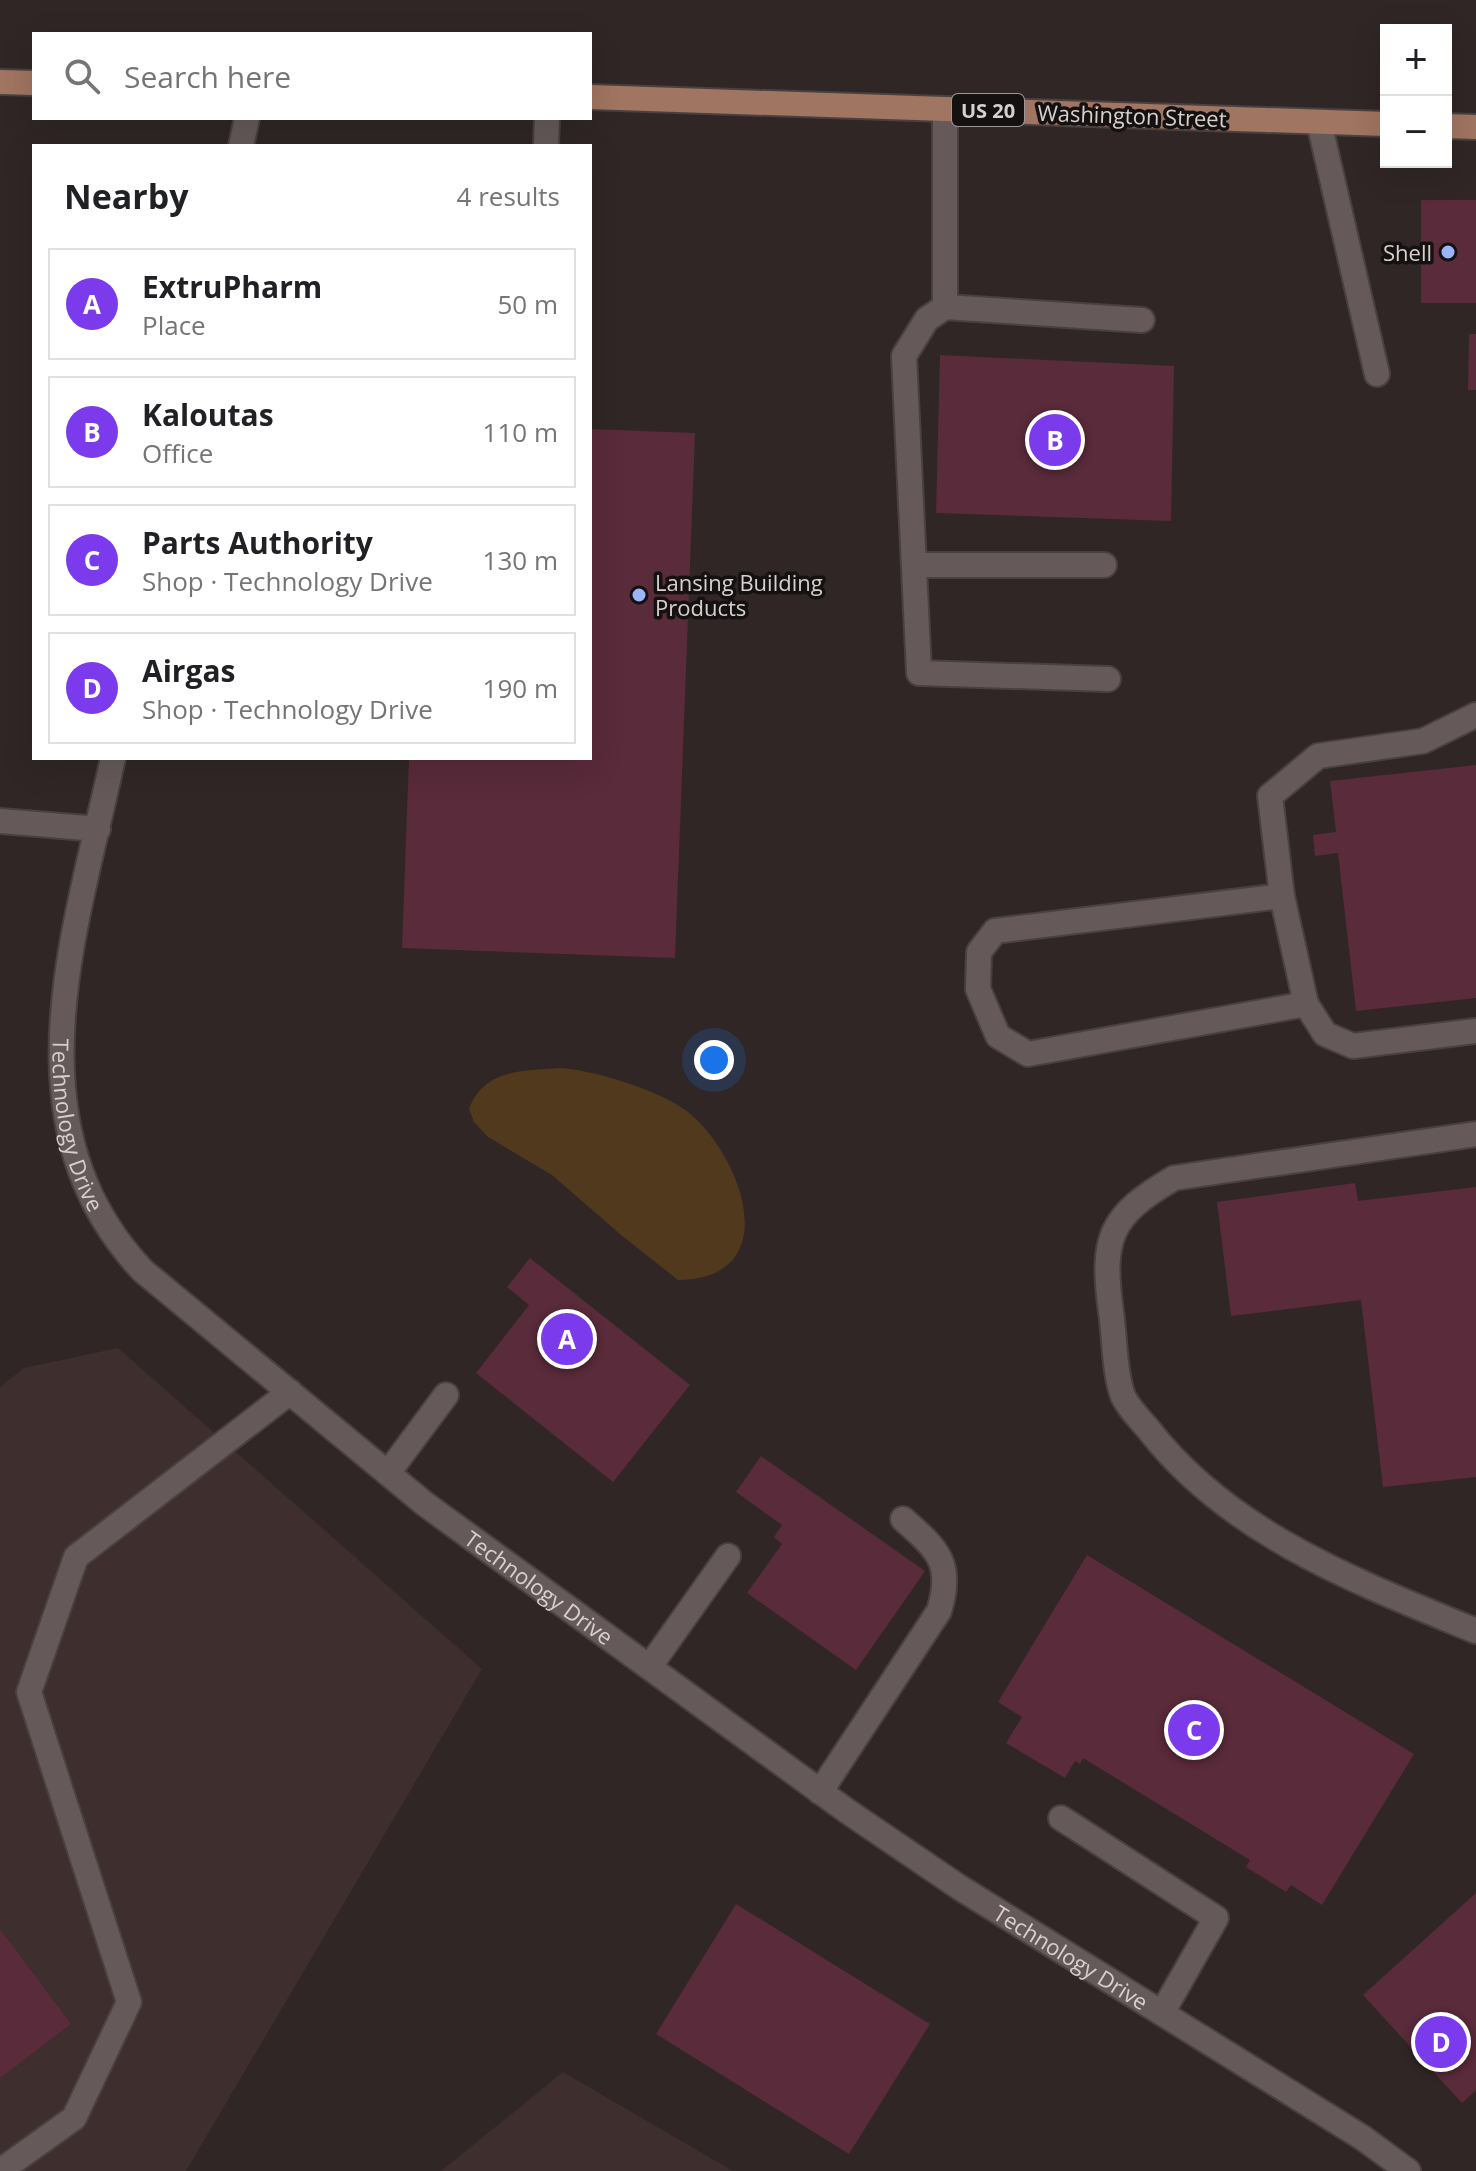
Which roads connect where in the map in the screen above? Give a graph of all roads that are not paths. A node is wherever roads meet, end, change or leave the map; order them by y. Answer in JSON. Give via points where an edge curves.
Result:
{"nodes":[{"id":1,"x":0,"y":82,"type":"edge"},
{"id":2,"x":32,"y":83,"type":"edge"},
{"id":3,"x":592,"y":97,"type":"edge"},
{"id":4,"x":945,"y":109,"type":"junction"},
{"id":5,"x":247,"y":120,"type":"edge"},
{"id":6,"x":547,"y":120,"type":"edge"},
{"id":7,"x":1319,"y":122,"type":"junction"},
{"id":8,"x":1380,"y":124,"type":"edge"},
{"id":9,"x":1452,"y":126,"type":"edge"},
{"id":10,"x":1476,"y":127,"type":"edge"},
{"id":11,"x":241,"y":144,"type":"edge"},
{"id":12,"x":546,"y":144,"type":"edge"},
{"id":13,"x":945,"y":307,"type":"junction"},
{"id":14,"x":1142,"y":320,"type":"dead end"},
{"id":15,"x":1377,"y":374,"type":"dead end"},
{"id":16,"x":914,"y":565,"type":"junction"},
{"id":17,"x":1104,"y":565,"type":"dead end"},
{"id":18,"x":1108,"y":679,"type":"dead end"},
{"id":19,"x":1476,"y":715,"type":"edge"},
{"id":20,"x":113,"y":760,"type":"edge"},
{"id":21,"x":0,"y":821,"type":"edge"},
{"id":22,"x":98,"y":829,"type":"junction"},
{"id":23,"x":1282,"y":896,"type":"junction"},
{"id":24,"x":1306,"y":1004,"type":"junction"},
{"id":25,"x":1476,"y":1031,"type":"edge"},
{"id":26,"x":1476,"y":1134,"type":"edge"},
{"id":27,"x":290,"y":1392,"type":"junction"},
{"id":28,"x":446,"y":1395,"type":"dead end"},
{"id":29,"x":388,"y":1473,"type":"junction"},
{"id":30,"x":903,"y":1519,"type":"dead end"},
{"id":31,"x":728,"y":1556,"type":"dead end"},
{"id":32,"x":1476,"y":1631,"type":"edge"},
{"id":33,"x":650,"y":1666,"type":"junction"},
{"id":34,"x":820,"y":1792,"type":"junction"},
{"id":35,"x":1061,"y":1818,"type":"dead end"},
{"id":36,"x":1162,"y":2013,"type":"junction"},
{"id":37,"x":0,"y":2171,"type":"edge"},
{"id":38,"x":1408,"y":2171,"type":"edge"}],
"edges":[{"from":1,"to":2,"type":"main road"},
{"from":3,"to":4,"type":"main road","name":"Washington Street","number":"US 20"},
{"from":4,"to":7,"type":"main road","name":"Washington Street","number":"US 20"},
{"from":4,"to":13,"type":"street"},
{"from":5,"to":11,"type":"street"},
{"from":6,"to":12,"type":"street"},
{"from":7,"to":8,"type":"main road","name":"Washington Street","number":"US 20"},
{"from":7,"to":15,"type":"street"},
{"from":9,"to":10,"type":"main road"},
{"from":13,"to":14,"type":"street"},
{"from":13,"to":16,"type":"street","via":[[927,319],[904,356]]},
{"from":16,"to":17,"type":"street"},
{"from":16,"to":18,"type":"street","via":[[919,673]]},
{"from":19,"to":23,"type":"street","via":[[1423,741],[1318,756],[1270,796]]},
{"from":20,"to":22,"type":"street","name":"Technology Drive"},
{"from":21,"to":22,"type":"street"},
{"from":22,"to":27,"type":"street","name":"Technology Drive","via":[[64,981],[62,1087],[76,1165],[119,1245],[143,1271]]},
{"from":23,"to":24,"type":"street"},
{"from":23,"to":24,"type":"street","via":[[995,931],[979,952],[978,989],[998,1036],[1028,1054]]},
{"from":24,"to":25,"type":"street","via":[[1325,1034],[1353,1046]]},
{"from":26,"to":32,"type":"street","via":[[1174,1178],[1140,1198],[1114,1227],[1105,1267],[1124,1397],[1178,1467],[1247,1520],[1332,1572]]},
{"from":27,"to":29,"type":"street","name":"Technology Drive"},
{"from":27,"to":37,"type":"street","via":[[76,1557],[29,1692],[129,2002],[74,2118]]},
{"from":28,"to":29,"type":"street"},
{"from":29,"to":33,"type":"street","name":"Technology Drive"},
{"from":30,"to":34,"type":"street","via":[[940,1552],[946,1588],[939,1611]]},
{"from":31,"to":33,"type":"street"},
{"from":33,"to":34,"type":"street","name":"Technology Drive"},
{"from":34,"to":36,"type":"street","name":"Technology Drive","via":[[959,1887]]},
{"from":35,"to":36,"type":"street","via":[[1216,1918]]},
{"from":36,"to":38,"type":"street","name":"Technology Drive"}]}
